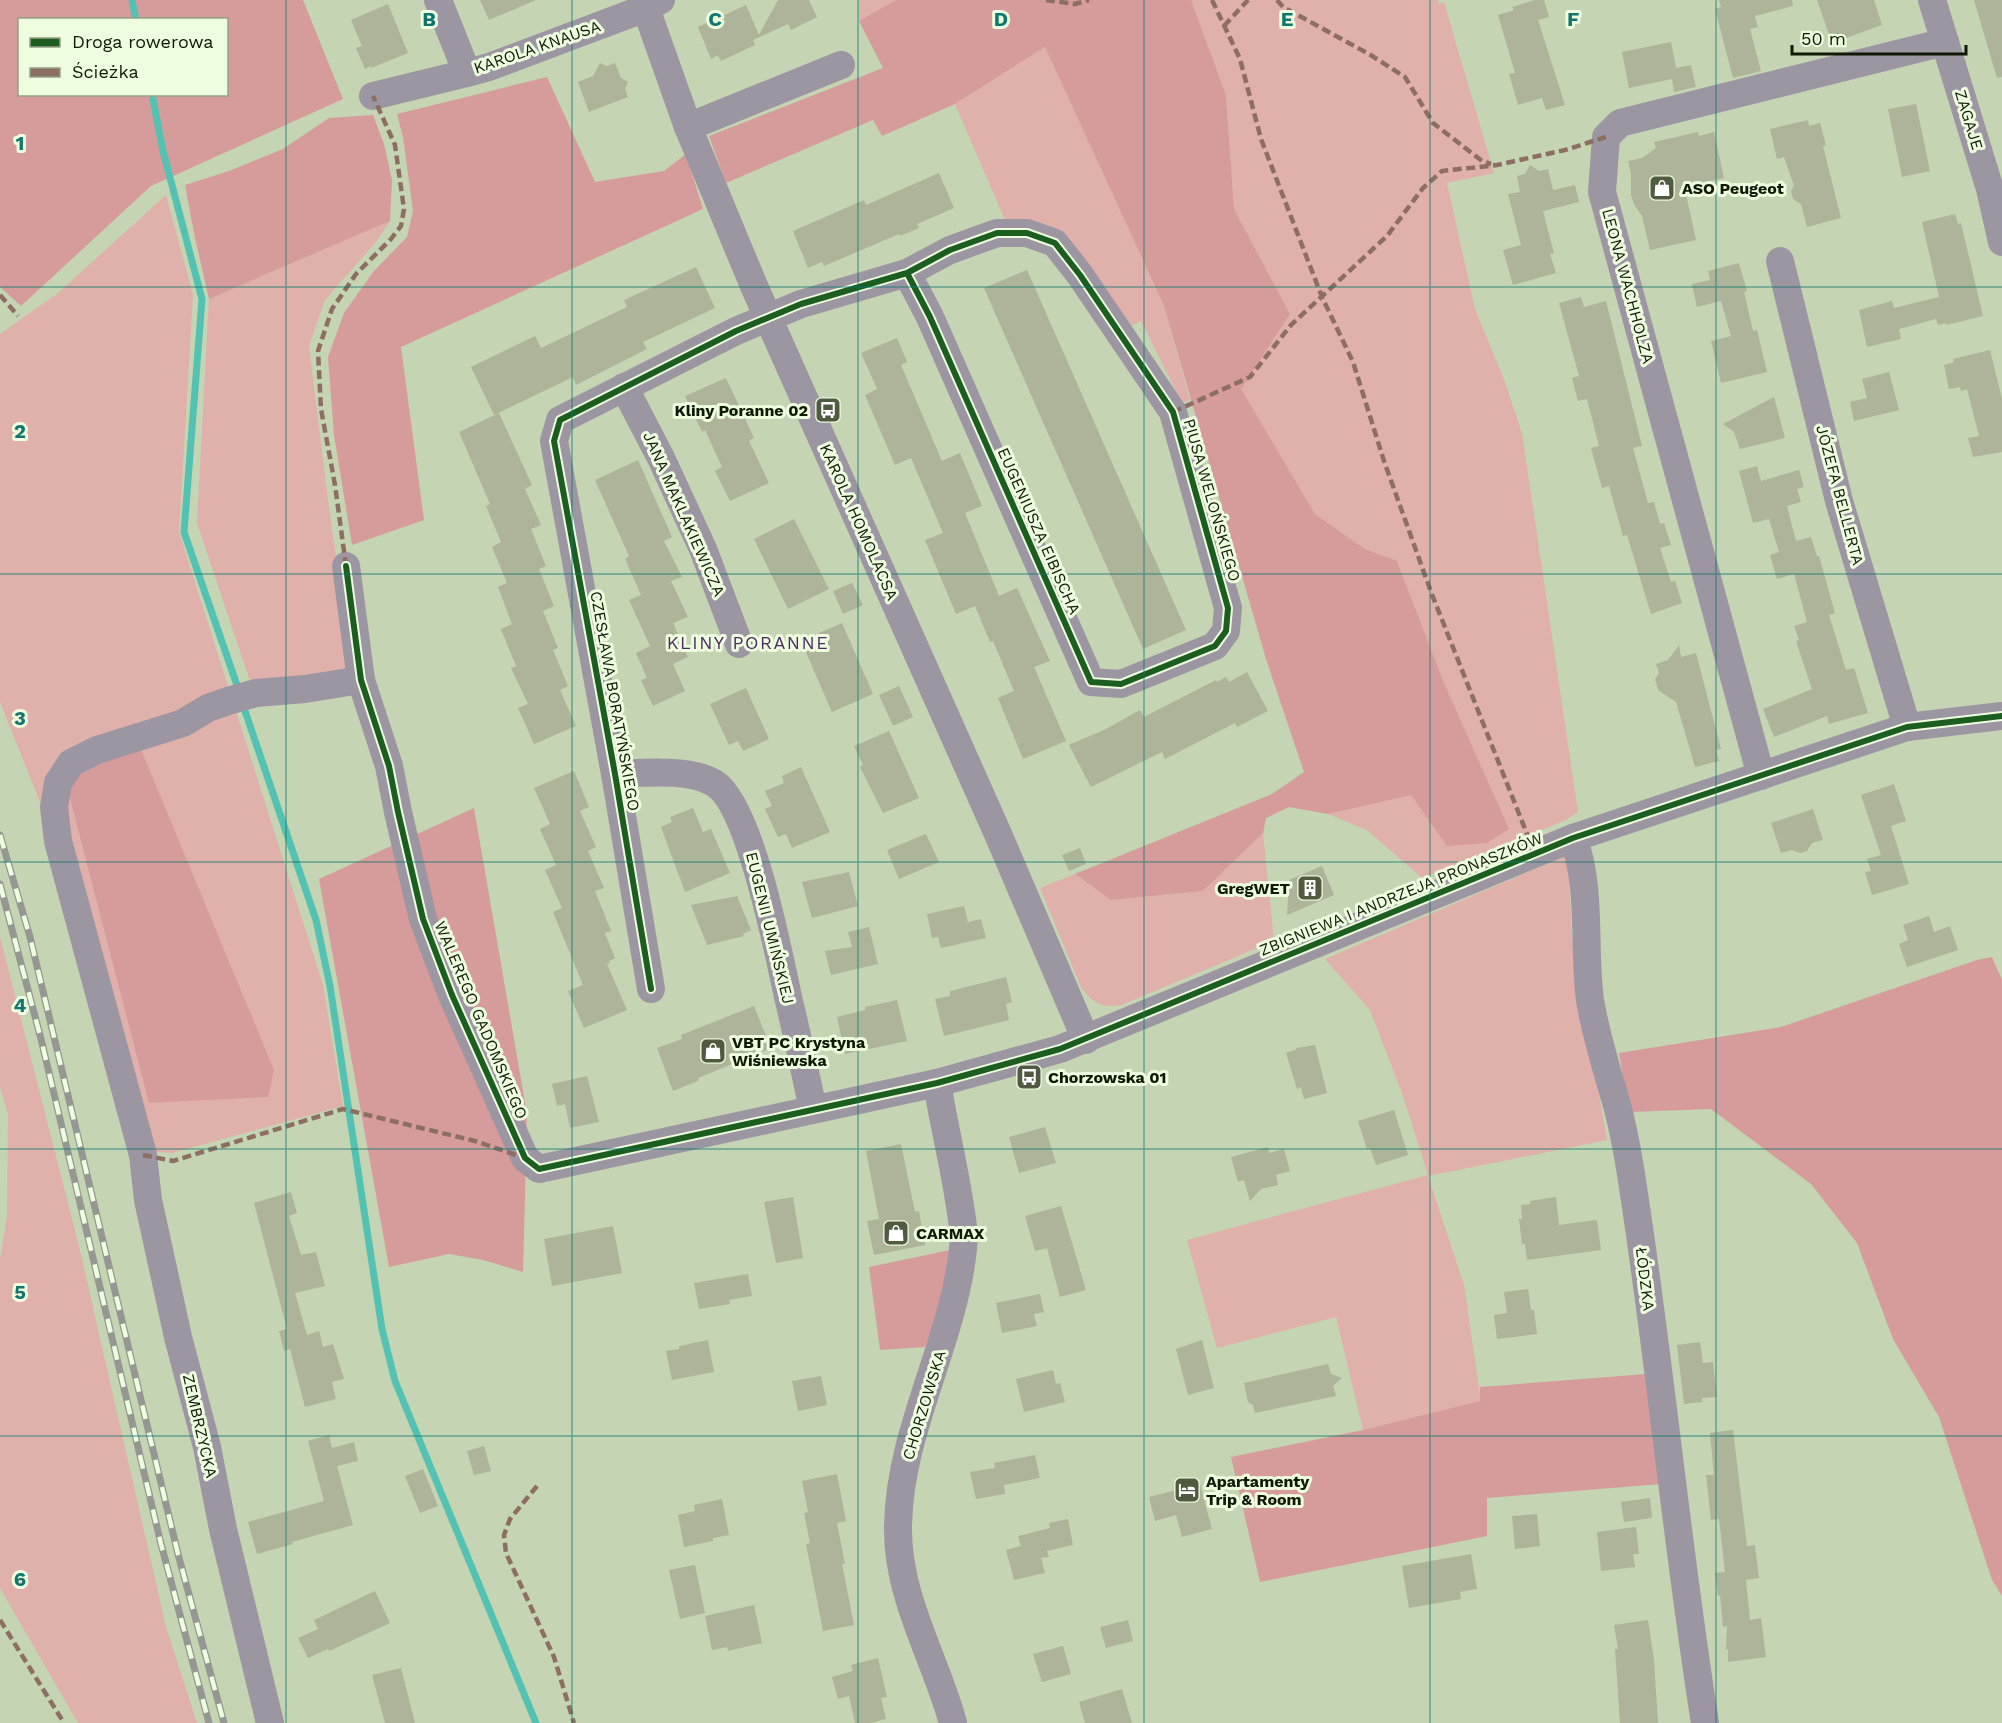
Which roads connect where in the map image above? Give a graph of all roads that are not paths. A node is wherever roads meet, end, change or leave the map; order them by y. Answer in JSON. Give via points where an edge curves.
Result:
{"nodes":[{"id":1,"x":438,"y":0,"type":"edge"},
{"id":2,"x":1932,"y":0,"type":"edge"},
{"id":3,"x":650,"y":3,"type":"edge"},
{"id":4,"x":1945,"y":42,"type":"junction"},
{"id":5,"x":841,"y":65,"type":"dead end"},
{"id":6,"x":467,"y":73,"type":"junction"},
{"id":7,"x":373,"y":96,"type":"dead end"},
{"id":8,"x":688,"y":127,"type":"junction"},
{"id":9,"x":1996,"y":188,"type":"edge"},
{"id":10,"x":2002,"y":242,"type":"edge"},
{"id":11,"x":1780,"y":261,"type":"dead end"},
{"id":12,"x":906,"y":273,"type":"junction"},
{"id":13,"x":768,"y":317,"type":"junction"},
{"id":14,"x":624,"y":387,"type":"junction"},
{"id":15,"x":560,"y":420,"type":"joint"},
{"id":16,"x":346,"y":566,"type":"dead end"},
{"id":17,"x":739,"y":644,"type":"dead end"},
{"id":18,"x":1215,"y":646,"type":"joint"},
{"id":19,"x":361,"y":680,"type":"junction"},
{"id":20,"x":2002,"y":716,"type":"edge"},
{"id":21,"x":1907,"y":727,"type":"junction"},
{"id":22,"x":615,"y":774,"type":"junction"},
{"id":23,"x":1761,"y":776,"type":"junction"},
{"id":24,"x":1573,"y":838,"type":"junction"},
{"id":25,"x":651,"y":989,"type":"dead end"},
{"id":26,"x":1086,"y":1040,"type":"junction"},
{"id":27,"x":937,"y":1083,"type":"junction"},
{"id":28,"x":813,"y":1109,"type":"junction"},
{"id":29,"x":270,"y":1723,"type":"edge"},
{"id":30,"x":952,"y":1723,"type":"edge"},
{"id":31,"x":1706,"y":1723,"type":"edge"}],
"edges":[{"from":1,"to":6,"type":"street","name":"KAROLA KNAUSA"},
{"from":2,"to":4,"type":"street","name":"ZAGAJE"},
{"from":3,"to":6,"type":"street","name":"KAROLA KNAUSA"},
{"from":3,"to":8,"type":"street","name":"KAROLA HOMOLACSA"},
{"from":4,"to":9,"type":"street","name":"ZAGAJE"},
{"from":4,"to":23,"type":"street","name":"LEONA WACHHOLZA","via":[[1620,123],[1606,137],[1602,192]]},
{"from":5,"to":8,"type":"street"},
{"from":6,"to":7,"type":"street"},
{"from":8,"to":13,"type":"street","name":"KAROLA HOMOLACSA"},
{"from":9,"to":10,"type":"street","name":"ZAGAJE"},
{"from":11,"to":21,"type":"street","name":"JÓZEFA BELLERTA","via":[[1839,501]]},
{"from":12,"to":13,"type":"street","name":"PIUSA WELOŃSKIEGO"},
{"from":12,"to":18,"type":"street","name":"EUGENIUSZA EIBISCHA","via":[[930,317],[1091,682],[1121,684]]},
{"from":12,"to":18,"type":"street","name":"PIUSA WELOŃSKIEGO","via":[[950,250],[997,233],[1027,233],[1055,243],[1173,412],[1228,608],[1226,631]]},
{"from":13,"to":14,"type":"street","name":"PIUSA WELOŃSKIEGO"},
{"from":13,"to":26,"type":"street","name":"KAROLA HOMOLACSA"},
{"from":14,"to":15,"type":"street","name":"PIUSA WELOŃSKIEGO"},
{"from":14,"to":17,"type":"street","name":"JANA MAKLAKIEWICZA","via":[[703,549]]},
{"from":15,"to":22,"type":"street","name":"CZESŁAWA BORATYŃSKIEGO","via":[[554,441]]},
{"from":16,"to":19,"type":"street","name":"WALEREGO GADOMSKIEGO"},
{"from":19,"to":28,"type":"street","name":"WALEREGO GADOMSKIEGO","via":[[389,766],[423,919],[452,995],[525,1158],[539,1169]]},
{"from":19,"to":29,"type":"street","name":"ZEMBRZYCKA","via":[[256,693],[208,708],[183,723],[98,750],[71,764],[58,783],[54,807],[58,841],[143,1155],[147,1200]]},
{"from":20,"to":21,"type":"street","name":"ZBIGNIEWA I ANDRZEJA PRONASZKÓW"},
{"from":21,"to":23,"type":"street","name":"ZBIGNIEWA I ANDRZEJA PRONASZKÓW"},
{"from":22,"to":25,"type":"street","name":"CZESŁAWA BORATYŃSKIEGO"},
{"from":22,"to":28,"type":"street","name":"EUGENII UMIŃSKIEJ","via":[[658,772],[696,776],[716,784],[731,803],[767,901]]},
{"from":23,"to":24,"type":"street","name":"ZBIGNIEWA I ANDRZEJA PRONASZKÓW"},
{"from":24,"to":26,"type":"street","name":"ZBIGNIEWA I ANDRZEJA PRONASZKÓW"},
{"from":24,"to":31,"type":"street","name":"ŁÓDZKA","via":[[1586,910],[1590,998],[1634,1192]]},
{"from":26,"to":27,"type":"street","name":"ZBIGNIEWA I ANDRZEJA PRONASZKÓW"},
{"from":27,"to":28,"type":"street","name":"ZBIGNIEWA I ANDRZEJA PRONASZKÓW"},
{"from":27,"to":30,"type":"street","name":"CHORZOWSKA","via":[[964,1246],[940,1352],[911,1439],[899,1494],[898,1529],[913,1615]]}]}
